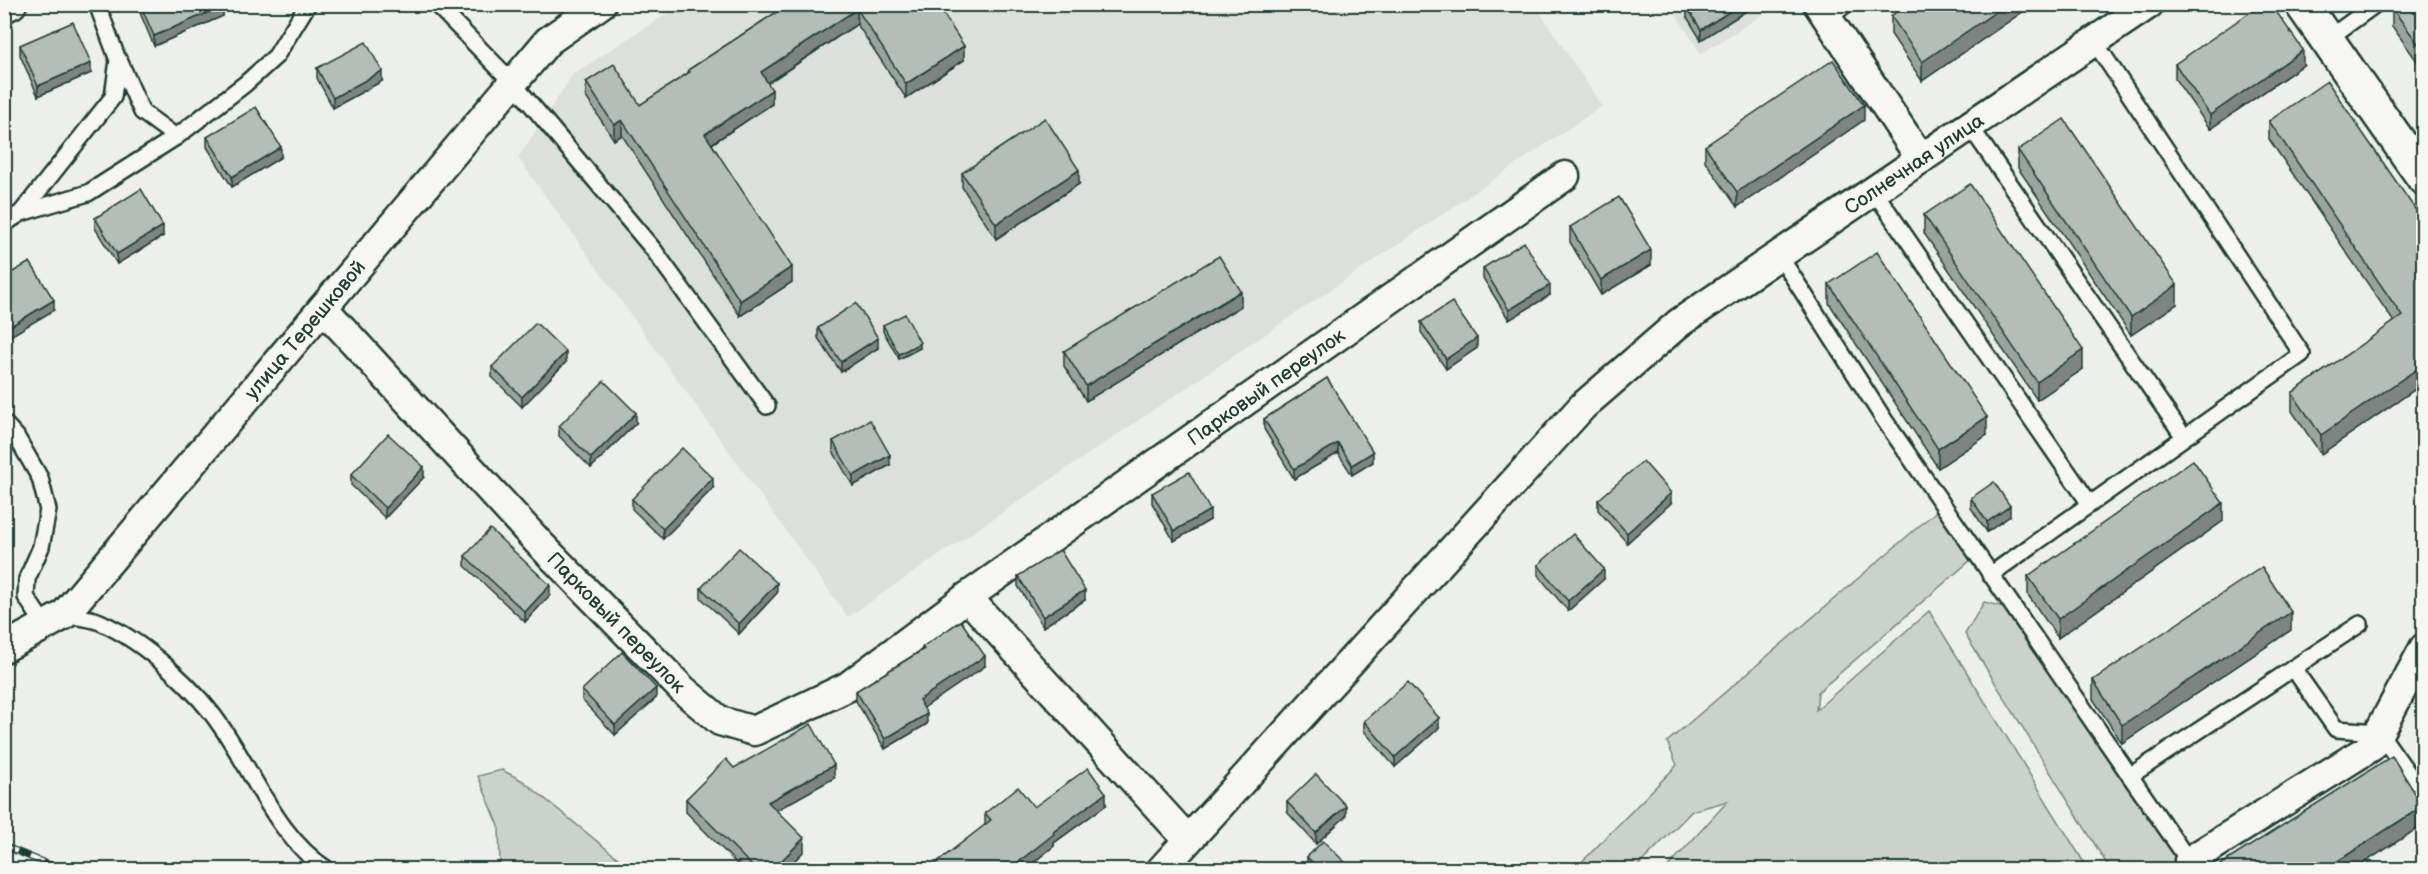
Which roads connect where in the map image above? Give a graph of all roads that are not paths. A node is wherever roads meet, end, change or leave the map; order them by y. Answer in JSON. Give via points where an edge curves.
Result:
{"nodes":[{"id":1,"x":12,"y":4,"type":"edge"},
{"id":2,"x":97,"y":4,"type":"edge"},
{"id":3,"x":308,"y":4,"type":"edge"},
{"id":4,"x":436,"y":4,"type":"edge"},
{"id":5,"x":601,"y":4,"type":"edge"},
{"id":6,"x":2148,"y":4,"type":"edge"},
{"id":7,"x":2302,"y":4,"type":"edge"},
{"id":8,"x":2376,"y":4,"type":"edge"},
{"id":9,"x":4,"y":8,"type":"edge"},
{"id":10,"x":1830,"y":9,"type":"edge"},
{"id":11,"x":2326,"y":39,"type":"junction"},
{"id":12,"x":2094,"y":42,"type":"junction"},
{"id":13,"x":118,"y":60,"type":"junction"},
{"id":14,"x":513,"y":83,"type":"junction"},
{"id":15,"x":1970,"y":126,"type":"junction"},
{"id":16,"x":176,"y":137,"type":"junction"},
{"id":17,"x":1921,"y":159,"type":"junction"},
{"id":18,"x":1565,"y":176,"type":"dead end"},
{"id":19,"x":2424,"y":178,"type":"edge"},
{"id":20,"x":1874,"y":190,"type":"junction"},
{"id":21,"x":21,"y":213,"type":"junction"},
{"id":22,"x":4,"y":224,"type":"edge"},
{"id":23,"x":1779,"y":255,"type":"junction"},
{"id":24,"x":323,"y":308,"type":"junction"},
{"id":25,"x":768,"y":406,"type":"dead end"},
{"id":26,"x":4,"y":423,"type":"edge"},
{"id":27,"x":2184,"y":437,"type":"junction"},
{"id":28,"x":2090,"y":504,"type":"junction"},
{"id":29,"x":1990,"y":575,"type":"junction"},
{"id":30,"x":967,"y":597,"type":"junction"},
{"id":31,"x":55,"y":621,"type":"junction"},
{"id":32,"x":2360,"y":624,"type":"dead end"},
{"id":33,"x":4,"y":648,"type":"edge"},
{"id":34,"x":2424,"y":648,"type":"edge"},
{"id":35,"x":2293,"y":668,"type":"junction"},
{"id":36,"x":2379,"y":732,"type":"junction"},
{"id":37,"x":2130,"y":776,"type":"junction"},
{"id":38,"x":2424,"y":796,"type":"edge"},
{"id":39,"x":1188,"y":840,"type":"junction"},
{"id":40,"x":2192,"y":866,"type":"edge"},
{"id":41,"x":328,"y":870,"type":"edge"},
{"id":42,"x":1161,"y":870,"type":"edge"}],
"edges":[{"from":1,"to":9,"type":"street"},
{"from":2,"to":13,"type":"lane"},
{"from":3,"to":16,"type":"lane","via":[[276,56]]},
{"from":4,"to":14,"type":"lane"},
{"from":5,"to":14,"type":"street","name":"улица Терешковой","via":[[548,41]]},
{"from":6,"to":12,"type":"street","name":"Солнечная улица"},
{"from":7,"to":11,"type":"main road"},
{"from":8,"to":11,"type":"lane"},
{"from":10,"to":17,"type":"street"},
{"from":11,"to":19,"type":"main road"},
{"from":12,"to":15,"type":"street","name":"Солнечная улица"},
{"from":12,"to":27,"type":"lane","via":[[2302,354]]},
{"from":13,"to":16,"type":"lane","via":[[142,112]]},
{"from":13,"to":21,"type":"lane","via":[[113,97]]},
{"from":14,"to":24,"type":"street","name":"улица Терешковой"},
{"from":14,"to":25,"type":"lane","via":[[653,249]]},
{"from":15,"to":17,"type":"street","name":"Солнечная улица"},
{"from":15,"to":27,"type":"lane"},
{"from":16,"to":21,"type":"lane","via":[[88,193]]},
{"from":17,"to":20,"type":"street","name":"Солнечная улица"},
{"from":18,"to":30,"type":"street","name":"Парковый переулок"},
{"from":20,"to":23,"type":"street","name":"Солнечная улица"},
{"from":20,"to":28,"type":"lane"},
{"from":21,"to":22,"type":"lane"},
{"from":23,"to":29,"type":"lane"},
{"from":23,"to":39,"type":"street","name":"Солнечная улица","via":[[1679,323],[1583,406]]},
{"from":24,"to":30,"type":"street","name":"Парковый переулок","via":[[539,543],[682,689],[720,722],[754,731],[847,687]]},
{"from":24,"to":31,"type":"street","name":"улица Терешковой"},
{"from":26,"to":31,"type":"lane","via":[[40,478],[48,510],[41,547],[27,579],[26,597]]},
{"from":27,"to":28,"type":"lane"},
{"from":28,"to":29,"type":"lane"},
{"from":29,"to":37,"type":"lane"},
{"from":30,"to":39,"type":"street"},
{"from":31,"to":33,"type":"street","name":"улица Терешковой"},
{"from":31,"to":41,"type":"lane","via":[[97,621],[138,642],[182,681],[225,730],[273,814]]},
{"from":32,"to":35,"type":"lane"},
{"from":34,"to":36,"type":"street"},
{"from":35,"to":36,"type":"lane","via":[[2336,729]]},
{"from":35,"to":37,"type":"lane"},
{"from":36,"to":38,"type":"lane"},
{"from":36,"to":40,"type":"street","via":[[2371,747]]},
{"from":37,"to":40,"type":"lane"},
{"from":39,"to":42,"type":"street"}]}
